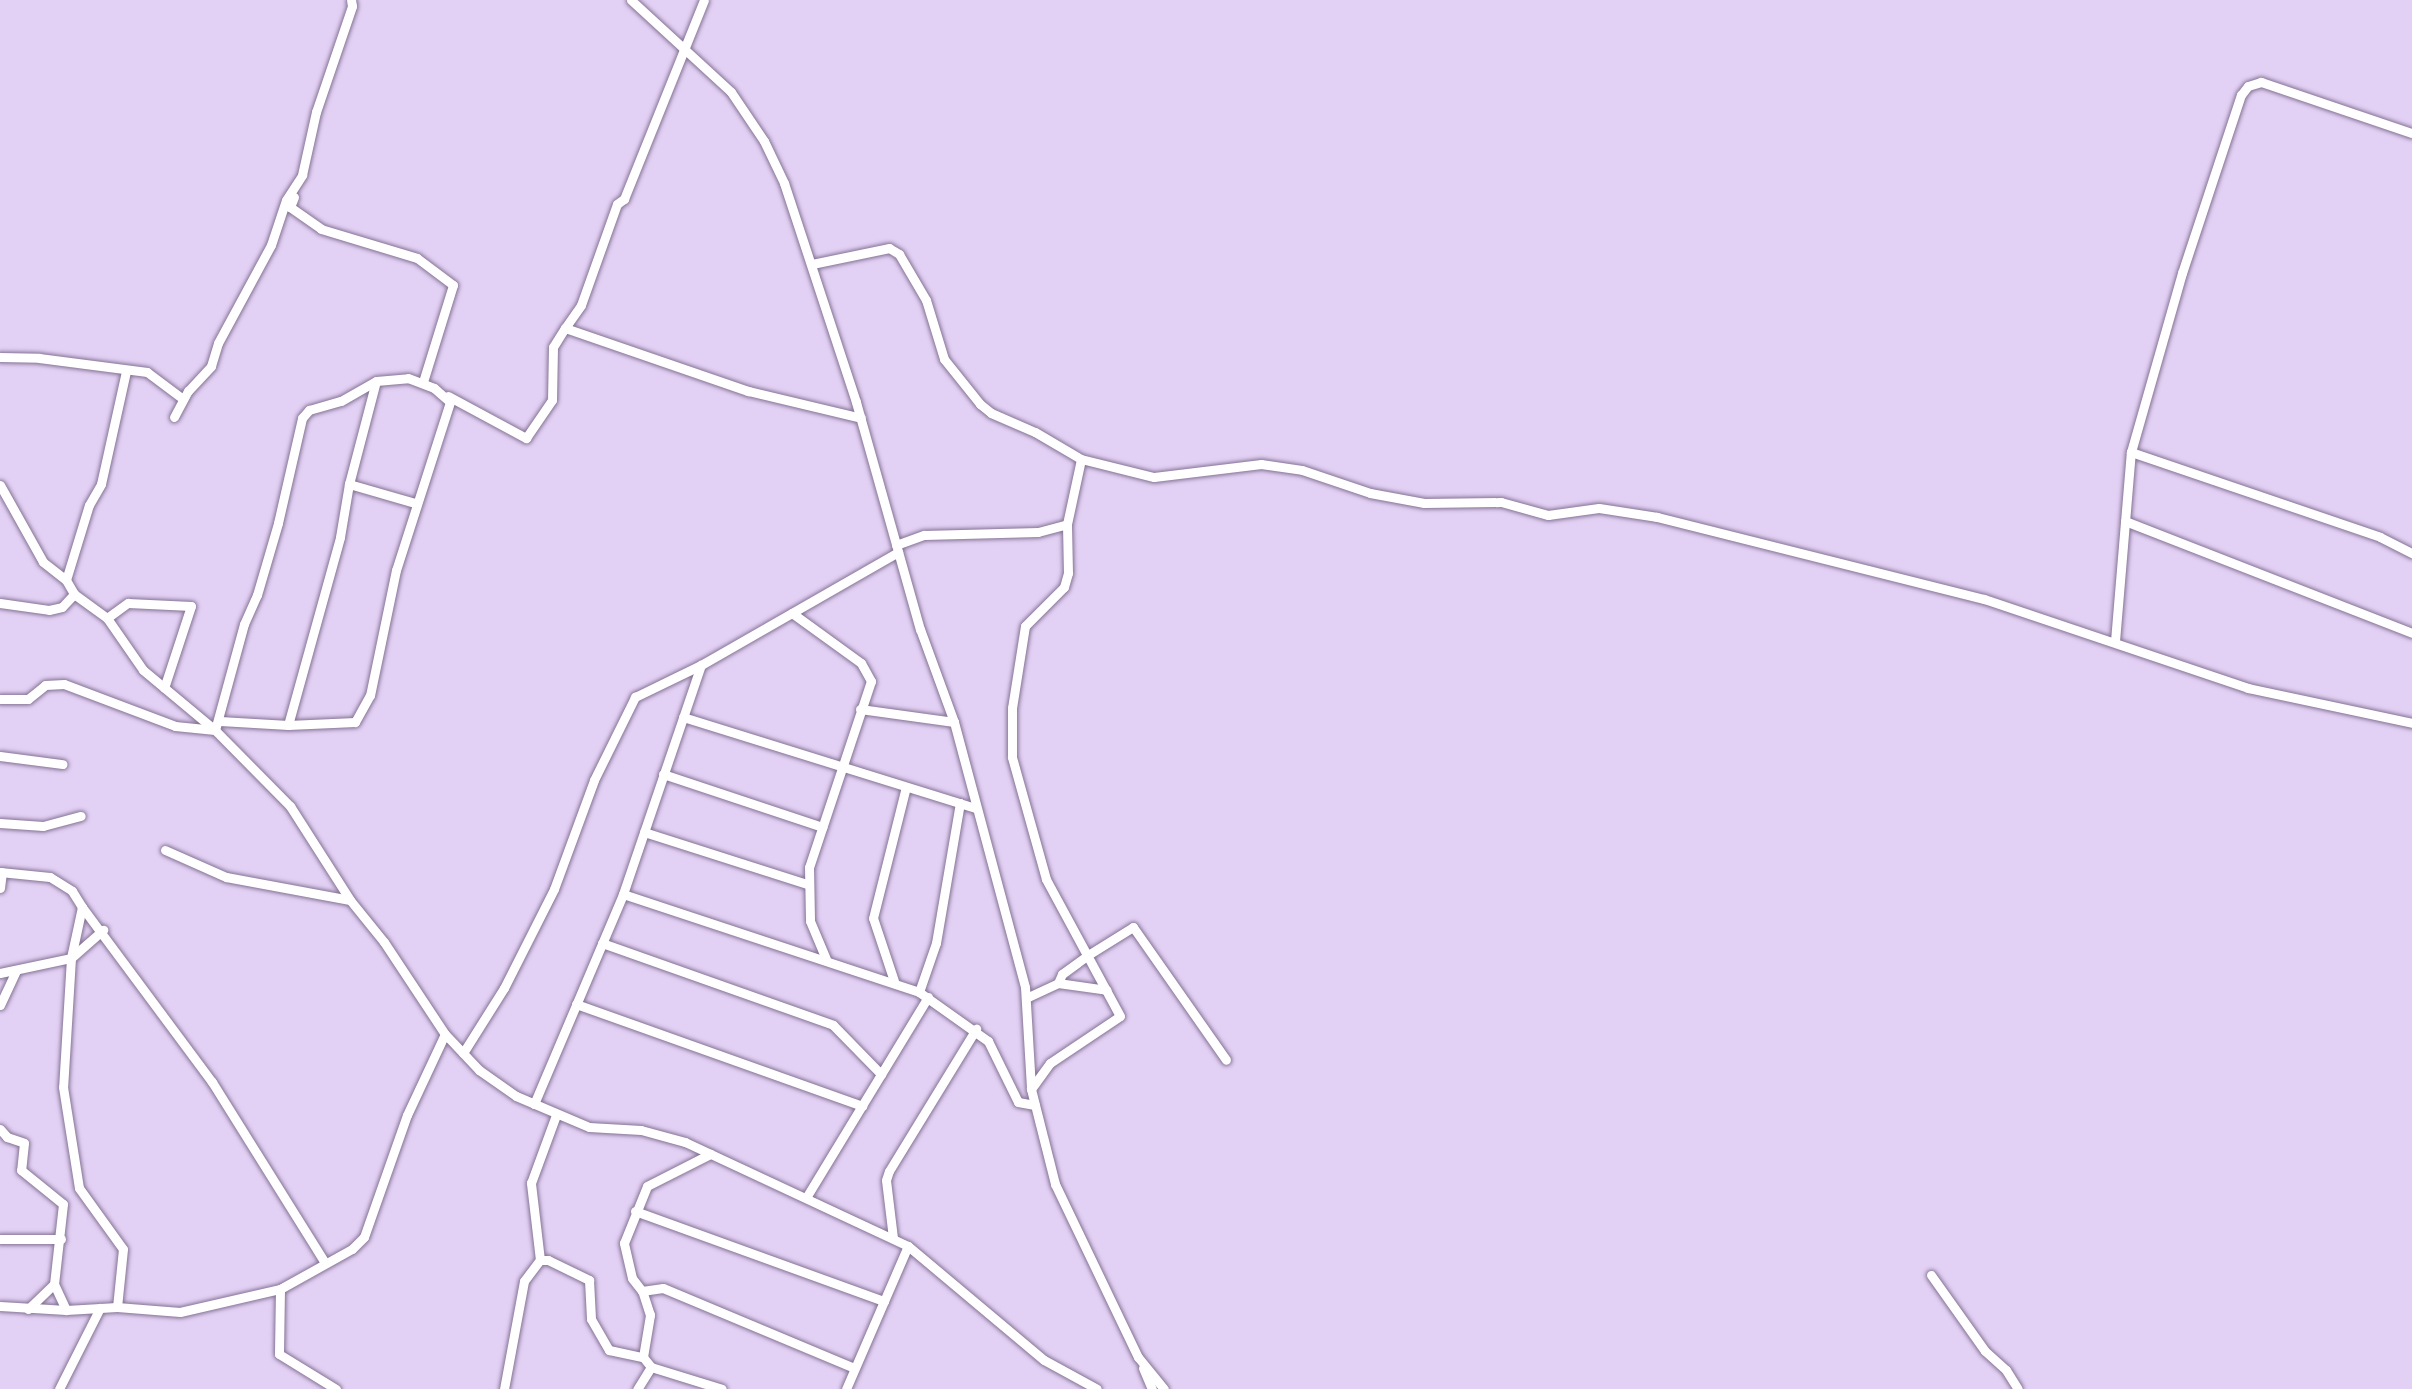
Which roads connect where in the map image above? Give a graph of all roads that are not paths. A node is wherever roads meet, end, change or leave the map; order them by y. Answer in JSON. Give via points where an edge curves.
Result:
{"nodes":[{"id":1,"x":351,"y":0,"type":"edge"},
{"id":2,"x":631,"y":0,"type":"edge"},
{"id":3,"x":704,"y":0,"type":"edge"},
{"id":4,"x":683,"y":48,"type":"junction"},
{"id":5,"x":2412,"y":133,"type":"edge"},
{"id":6,"x":302,"y":175,"type":"junction"},
{"id":7,"x":812,"y":264,"type":"junction"},
{"id":8,"x":565,"y":328,"type":"junction"},
{"id":9,"x":0,"y":357,"type":"edge"},
{"id":10,"x":126,"y":371,"type":"junction"},
{"id":11,"x":376,"y":381,"type":"junction"},
{"id":12,"x":423,"y":382,"type":"junction"},
{"id":13,"x":434,"y":388,"type":"junction"},
{"id":14,"x":183,"y":399,"type":"junction"},
{"id":15,"x":174,"y":417,"type":"dead end"},
{"id":16,"x":861,"y":418,"type":"junction"},
{"id":17,"x":2131,"y":452,"type":"junction"},
{"id":18,"x":1081,"y":459,"type":"junction"},
{"id":19,"x":349,"y":484,"type":"junction"},
{"id":20,"x":0,"y":485,"type":"edge"},
{"id":21,"x":415,"y":503,"type":"junction"},
{"id":22,"x":2125,"y":521,"type":"junction"},
{"id":23,"x":1067,"y":524,"type":"junction"},
{"id":24,"x":897,"y":548,"type":"junction"},
{"id":25,"x":2412,"y":553,"type":"edge"},
{"id":26,"x":66,"y":580,"type":"junction"},
{"id":27,"x":74,"y":594,"type":"junction"},
{"id":28,"x":0,"y":603,"type":"edge"},
{"id":29,"x":792,"y":613,"type":"junction"},
{"id":30,"x":107,"y":618,"type":"junction"},
{"id":31,"x":2412,"y":633,"type":"edge"},
{"id":32,"x":2115,"y":641,"type":"junction"},
{"id":33,"x":701,"y":665,"type":"junction"},
{"id":34,"x":164,"y":688,"type":"junction"},
{"id":35,"x":0,"y":699,"type":"edge"},
{"id":36,"x":860,"y":709,"type":"junction"},
{"id":37,"x":683,"y":717,"type":"junction"},
{"id":38,"x":954,"y":722,"type":"junction"},
{"id":39,"x":2412,"y":723,"type":"edge"},
{"id":40,"x":288,"y":725,"type":"junction"},
{"id":41,"x":218,"y":726,"type":"junction"},
{"id":42,"x":0,"y":756,"type":"edge"},
{"id":43,"x":62,"y":764,"type":"dead end"},
{"id":44,"x":841,"y":767,"type":"junction"},
{"id":45,"x":663,"y":774,"type":"junction"},
{"id":46,"x":906,"y":787,"type":"junction"},
{"id":47,"x":960,"y":803,"type":"junction"},
{"id":48,"x":976,"y":808,"type":"junction"},
{"id":49,"x":81,"y":816,"type":"dead end"},
{"id":50,"x":0,"y":823,"type":"edge"},
{"id":51,"x":822,"y":827,"type":"junction"},
{"id":52,"x":644,"y":832,"type":"junction"},
{"id":53,"x":165,"y":850,"type":"dead end"},
{"id":54,"x":1,"y":872,"type":"edge"},
{"id":55,"x":807,"y":884,"type":"junction"},
{"id":56,"x":0,"y":888,"type":"edge"},
{"id":57,"x":623,"y":894,"type":"junction"},
{"id":58,"x":350,"y":900,"type":"junction"},
{"id":59,"x":82,"y":907,"type":"junction"},
{"id":60,"x":103,"y":930,"type":"junction"},
{"id":61,"x":602,"y":943,"type":"junction"},
{"id":62,"x":1088,"y":955,"type":"junction"},
{"id":63,"x":71,"y":958,"type":"junction"},
{"id":64,"x":826,"y":959,"type":"junction"},
{"id":65,"x":16,"y":970,"type":"junction"},
{"id":66,"x":0,"y":973,"type":"edge"},
{"id":67,"x":894,"y":981,"type":"junction"},
{"id":68,"x":1058,"y":983,"type":"junction"},
{"id":69,"x":1107,"y":990,"type":"junction"},
{"id":70,"x":923,"y":994,"type":"junction"},
{"id":71,"x":1026,"y":998,"type":"junction"},
{"id":72,"x":576,"y":1004,"type":"junction"},
{"id":73,"x":0,"y":1005,"type":"edge"},
{"id":74,"x":976,"y":1029,"type":"junction"},
{"id":75,"x":445,"y":1034,"type":"junction"},
{"id":76,"x":463,"y":1053,"type":"junction"},
{"id":77,"x":1226,"y":1060,"type":"dead end"},
{"id":78,"x":881,"y":1074,"type":"junction"},
{"id":79,"x":1031,"y":1089,"type":"junction"},
{"id":80,"x":534,"y":1104,"type":"junction"},
{"id":81,"x":1035,"y":1105,"type":"junction"},
{"id":82,"x":862,"y":1106,"type":"junction"},
{"id":83,"x":556,"y":1115,"type":"junction"},
{"id":84,"x":0,"y":1129,"type":"edge"},
{"id":85,"x":710,"y":1154,"type":"junction"},
{"id":86,"x":807,"y":1196,"type":"junction"},
{"id":87,"x":635,"y":1211,"type":"junction"},
{"id":88,"x":893,"y":1238,"type":"junction"},
{"id":89,"x":0,"y":1239,"type":"edge"},
{"id":90,"x":61,"y":1239,"type":"junction"},
{"id":91,"x":908,"y":1246,"type":"junction"},
{"id":92,"x":540,"y":1260,"type":"junction"},
{"id":93,"x":325,"y":1263,"type":"junction"},
{"id":94,"x":1931,"y":1275,"type":"dead end"},
{"id":95,"x":54,"y":1284,"type":"junction"},
{"id":96,"x":280,"y":1289,"type":"junction"},
{"id":97,"x":642,"y":1291,"type":"junction"},
{"id":98,"x":884,"y":1301,"type":"junction"},
{"id":99,"x":0,"y":1306,"type":"edge"},
{"id":100,"x":117,"y":1307,"type":"junction"},
{"id":101,"x":100,"y":1308,"type":"junction"},
{"id":102,"x":28,"y":1309,"type":"junction"},
{"id":103,"x":66,"y":1310,"type":"junction"},
{"id":104,"x":78,"y":1310,"type":"junction"},
{"id":105,"x":88,"y":1328,"type":"junction"},
{"id":106,"x":643,"y":1357,"type":"junction"},
{"id":107,"x":1138,"y":1357,"type":"junction"},
{"id":108,"x":651,"y":1367,"type":"junction"},
{"id":109,"x":854,"y":1368,"type":"junction"},
{"id":110,"x":702,"y":1386,"type":"edge"},
{"id":111,"x":59,"y":1389,"type":"edge"},
{"id":112,"x":336,"y":1389,"type":"edge"},
{"id":113,"x":504,"y":1389,"type":"edge"},
{"id":114,"x":637,"y":1389,"type":"edge"},
{"id":115,"x":722,"y":1389,"type":"edge"},
{"id":116,"x":846,"y":1389,"type":"edge"},
{"id":117,"x":1097,"y":1389,"type":"edge"},
{"id":118,"x":1152,"y":1389,"type":"edge"},
{"id":119,"x":1164,"y":1389,"type":"edge"},
{"id":120,"x":2018,"y":1389,"type":"edge"}],
"edges":[{"from":1,"to":6,"type":"street"},
{"from":2,"to":4,"type":"street"},
{"from":3,"to":4,"type":"street"},
{"from":4,"to":7,"type":"street","via":[[731,92],[764,141]]},
{"from":4,"to":8,"type":"street","via":[[581,305]]},
{"from":5,"to":17,"type":"street","via":[[2261,82],[2248,86],[2182,273]]},
{"from":6,"to":12,"type":"street","via":[[290,207],[297,215],[321,229],[417,258],[453,285]]},
{"from":6,"to":14,"type":"street","via":[[211,366]]},
{"from":7,"to":16,"type":"street"},
{"from":7,"to":18,"type":"street","via":[[889,248],[899,254],[926,300],[944,359],[980,404]]},
{"from":8,"to":13,"type":"street","via":[[553,347],[552,400],[526,438]]},
{"from":8,"to":16,"type":"street","via":[[748,391]]},
{"from":9,"to":10,"type":"street"},
{"from":10,"to":14,"type":"street","via":[[147,372]]},
{"from":10,"to":26,"type":"street","via":[[101,484],[89,505]]},
{"from":11,"to":12,"type":"street"},
{"from":11,"to":19,"type":"street"},
{"from":11,"to":41,"type":"street","via":[[341,401],[309,410],[302,418],[278,523]]},
{"from":12,"to":13,"type":"street"},
{"from":13,"to":21,"type":"street","via":[[450,402]]},
{"from":14,"to":15,"type":"street"},
{"from":16,"to":24,"type":"street"},
{"from":17,"to":22,"type":"street"},
{"from":17,"to":25,"type":"street","via":[[2380,537]]},
{"from":18,"to":23,"type":"street"},
{"from":18,"to":32,"type":"street","via":[[1154,477],[1261,464],[1424,503],[1501,502],[1548,515],[1599,508],[1657,517],[1984,599]]},
{"from":19,"to":21,"type":"street"},
{"from":19,"to":40,"type":"street","via":[[340,537]]},
{"from":20,"to":26,"type":"street","via":[[43,562]]},
{"from":21,"to":40,"type":"street","via":[[370,695],[355,722]]},
{"from":22,"to":31,"type":"street"},
{"from":22,"to":32,"type":"street"},
{"from":23,"to":24,"type":"street","via":[[1038,532],[924,535]]},
{"from":23,"to":62,"type":"street","via":[[1064,587],[1025,626],[1012,708],[1012,757],[1046,879]]},
{"from":24,"to":29,"type":"street"},
{"from":24,"to":38,"type":"street"},
{"from":26,"to":27,"type":"street"},
{"from":27,"to":28,"type":"street","via":[[62,607],[49,610]]},
{"from":27,"to":30,"type":"street"},
{"from":29,"to":33,"type":"street"},
{"from":29,"to":36,"type":"street","via":[[868,671],[871,681]]},
{"from":30,"to":34,"type":"street","via":[[143,670]]},
{"from":30,"to":34,"type":"street","via":[[128,603],[191,606]]},
{"from":32,"to":39,"type":"street","via":[[2248,688]]},
{"from":33,"to":37,"type":"street"},
{"from":33,"to":76,"type":"street","via":[[635,697],[594,780],[554,889],[504,988]]},
{"from":34,"to":41,"type":"street"},
{"from":35,"to":41,"type":"street","via":[[28,699],[45,685],[64,684],[175,726]]},
{"from":36,"to":38,"type":"street"},
{"from":36,"to":44,"type":"street"},
{"from":37,"to":44,"type":"street"},
{"from":37,"to":45,"type":"street"},
{"from":38,"to":48,"type":"street"},
{"from":40,"to":41,"type":"street"},
{"from":41,"to":58,"type":"street","via":[[290,806]]},
{"from":42,"to":43,"type":"street"},
{"from":44,"to":46,"type":"street"},
{"from":44,"to":51,"type":"street"},
{"from":45,"to":51,"type":"street"},
{"from":45,"to":52,"type":"street"},
{"from":46,"to":47,"type":"street"},
{"from":46,"to":67,"type":"street","via":[[873,918]]},
{"from":47,"to":48,"type":"street"},
{"from":47,"to":70,"type":"street"},
{"from":48,"to":71,"type":"street"},
{"from":49,"to":50,"type":"street","via":[[43,826]]},
{"from":51,"to":55,"type":"street"},
{"from":52,"to":55,"type":"street"},
{"from":52,"to":57,"type":"street"},
{"from":53,"to":58,"type":"street","via":[[226,877]]},
{"from":54,"to":56,"type":"street"},
{"from":54,"to":59,"type":"street","via":[[50,877],[72,891]]},
{"from":55,"to":64,"type":"street","via":[[810,921]]},
{"from":57,"to":61,"type":"street"},
{"from":57,"to":64,"type":"street"},
{"from":58,"to":75,"type":"street"},
{"from":59,"to":60,"type":"street"},
{"from":59,"to":63,"type":"street"},
{"from":60,"to":63,"type":"street"},
{"from":60,"to":93,"type":"street","via":[[212,1082]]},
{"from":61,"to":72,"type":"street"},
{"from":61,"to":78,"type":"street","via":[[833,1025]]},
{"from":62,"to":68,"type":"street"},
{"from":62,"to":69,"type":"street"},
{"from":62,"to":77,"type":"street","via":[[1129,928],[1138,930]]},
{"from":63,"to":65,"type":"street"},
{"from":63,"to":100,"type":"street","via":[[63,1087],[79,1188],[123,1249]]},
{"from":64,"to":67,"type":"street"},
{"from":65,"to":66,"type":"street"},
{"from":65,"to":73,"type":"street"},
{"from":67,"to":70,"type":"street"},
{"from":68,"to":69,"type":"street"},
{"from":68,"to":71,"type":"street"},
{"from":69,"to":79,"type":"street","via":[[1119,1018],[1050,1063]]},
{"from":70,"to":74,"type":"street"},
{"from":70,"to":78,"type":"street"},
{"from":71,"to":79,"type":"street"},
{"from":72,"to":80,"type":"street"},
{"from":72,"to":82,"type":"street"},
{"from":74,"to":81,"type":"street","via":[[988,1041],[1018,1102]]},
{"from":74,"to":88,"type":"street","via":[[889,1171]]},
{"from":75,"to":76,"type":"street"},
{"from":75,"to":93,"type":"street","via":[[407,1115],[364,1237]]},
{"from":76,"to":80,"type":"street","via":[[479,1070]]},
{"from":78,"to":82,"type":"street"},
{"from":79,"to":81,"type":"street"},
{"from":80,"to":83,"type":"street"},
{"from":81,"to":107,"type":"street","via":[[1055,1184]]},
{"from":82,"to":86,"type":"street"},
{"from":83,"to":85,"type":"street","via":[[589,1127],[641,1130]]},
{"from":83,"to":92,"type":"street","via":[[531,1183]]},
{"from":84,"to":90,"type":"street","via":[[24,1143],[21,1170],[63,1204]]},
{"from":85,"to":86,"type":"street"},
{"from":85,"to":87,"type":"street","via":[[658,1177],[647,1186]]},
{"from":86,"to":88,"type":"street"},
{"from":87,"to":97,"type":"street","via":[[625,1255]]},
{"from":87,"to":98,"type":"street"},
{"from":88,"to":91,"type":"street"},
{"from":89,"to":90,"type":"street"},
{"from":90,"to":95,"type":"street"},
{"from":91,"to":98,"type":"street"},
{"from":91,"to":117,"type":"street","via":[[1051,1365]]},
{"from":92,"to":106,"type":"street","via":[[589,1280],[591,1319],[609,1350]]},
{"from":92,"to":113,"type":"street","via":[[524,1281]]},
{"from":93,"to":96,"type":"street"},
{"from":94,"to":120,"type":"street"},
{"from":95,"to":102,"type":"street"},
{"from":95,"to":103,"type":"street"},
{"from":96,"to":100,"type":"street","via":[[180,1312]]},
{"from":96,"to":112,"type":"street","via":[[279,1354]]},
{"from":97,"to":106,"type":"street","via":[[650,1315]]},
{"from":97,"to":109,"type":"street","via":[[663,1288]]},
{"from":98,"to":109,"type":"street"},
{"from":99,"to":102,"type":"street"},
{"from":100,"to":101,"type":"street"},
{"from":101,"to":104,"type":"street"},
{"from":101,"to":105,"type":"street"},
{"from":102,"to":103,"type":"street"},
{"from":103,"to":104,"type":"street"},
{"from":104,"to":105,"type":"street"},
{"from":105,"to":111,"type":"street"},
{"from":106,"to":108,"type":"street"},
{"from":107,"to":118,"type":"street"},
{"from":107,"to":119,"type":"street"},
{"from":108,"to":110,"type":"street"},
{"from":108,"to":114,"type":"street"},
{"from":109,"to":116,"type":"street"},
{"from":110,"to":115,"type":"street"}]}
